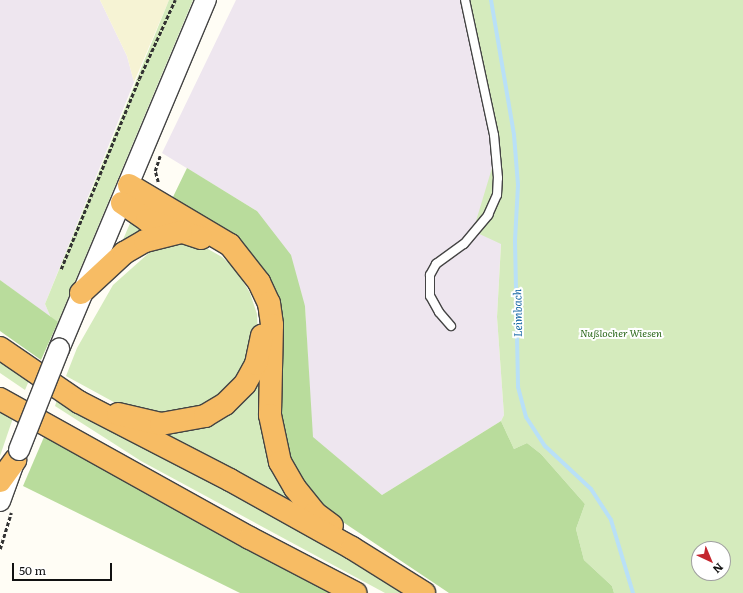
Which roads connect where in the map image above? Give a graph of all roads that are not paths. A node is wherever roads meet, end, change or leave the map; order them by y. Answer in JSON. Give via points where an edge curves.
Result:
{"nodes":[{"id":1,"x":206,"y":0,"type":"edge"},
{"id":2,"x":466,"y":0,"type":"edge"},
{"id":3,"x":126,"y":194,"type":"junction"},
{"id":4,"x":181,"y":232,"type":"junction"},
{"id":5,"x":81,"y":293,"type":"junction"},
{"id":6,"x":451,"y":326,"type":"dead end"},
{"id":7,"x":0,"y":348,"type":"edge"},
{"id":8,"x":0,"y":387,"type":"edge"},
{"id":9,"x":0,"y":399,"type":"edge"},
{"id":10,"x":79,"y":402,"type":"junction"},
{"id":11,"x":17,"y":455,"type":"junction"},
{"id":12,"x":133,"y":471,"type":"junction"},
{"id":13,"x":0,"y":481,"type":"edge"},
{"id":14,"x":0,"y":501,"type":"edge"},
{"id":15,"x":352,"y":548,"type":"junction"},
{"id":16,"x":355,"y":593,"type":"edge"},
{"id":17,"x":424,"y":593,"type":"edge"}],
"edges":[{"from":1,"to":3,"type":"street"},
{"from":2,"to":6,"type":"lane","via":[[494,135],[498,178],[497,195],[488,215],[464,244],[436,264],[430,275],[430,296],[438,312]]},
{"from":3,"to":4,"type":"highway","via":[[147,220]]},
{"from":3,"to":5,"type":"street"},
{"from":3,"to":15,"type":"highway","via":[[230,245],[259,282],[269,303],[272,325],[270,415],[280,462],[294,488],[315,513],[342,534]]},
{"from":4,"to":5,"type":"highway","via":[[145,241],[124,253]]},
{"from":4,"to":10,"type":"highway","via":[[202,239],[226,253],[254,291],[262,314],[262,333],[256,364],[245,384],[225,404],[205,416],[161,424]]},
{"from":5,"to":11,"type":"street","bridge":true},
{"from":7,"to":10,"type":"highway"},
{"from":8,"to":12,"type":"highway"},
{"from":9,"to":12,"type":"highway"},
{"from":10,"to":15,"type":"highway","via":[[230,480]]},
{"from":11,"to":13,"type":"highway"},
{"from":11,"to":14,"type":"street"},
{"from":12,"to":16,"type":"highway","via":[[250,538]]},
{"from":15,"to":17,"type":"highway"}]}
